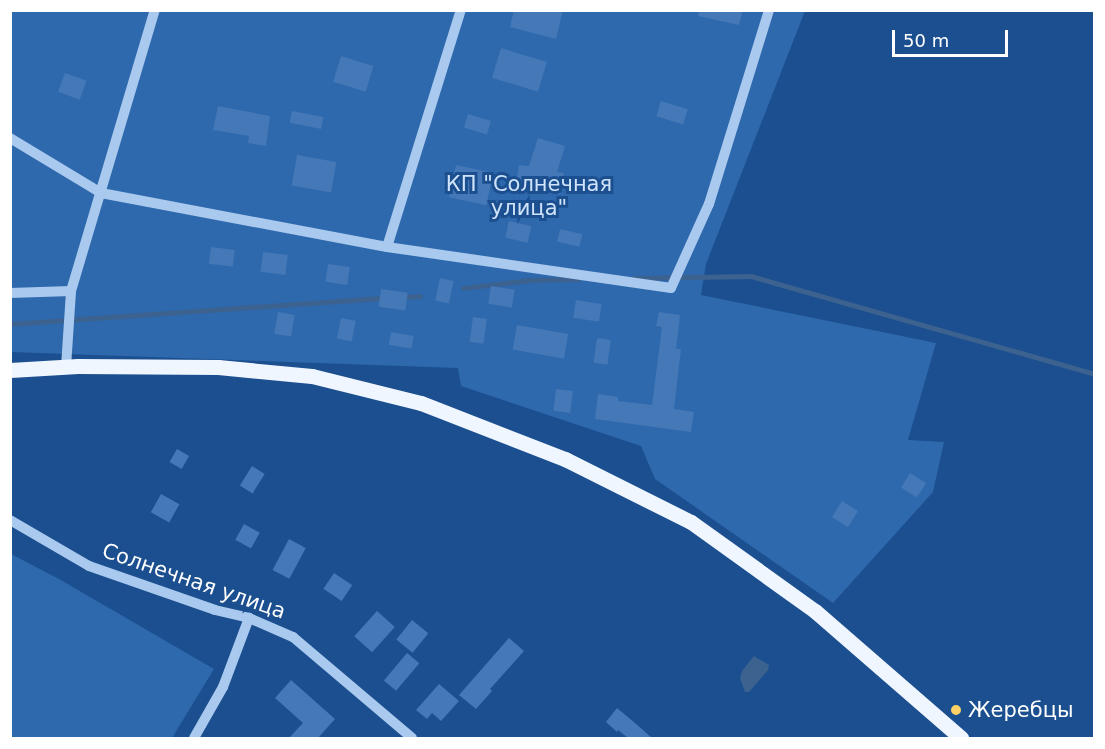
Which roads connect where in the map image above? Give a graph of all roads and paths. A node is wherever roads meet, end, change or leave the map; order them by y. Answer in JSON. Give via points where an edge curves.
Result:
{"nodes":[{"id":1,"x":155,"y":10,"type":"edge"},
{"id":2,"x":461,"y":10,"type":"edge"},
{"id":3,"x":769,"y":10,"type":"edge"},
{"id":4,"x":10,"y":138,"type":"edge"},
{"id":5,"x":101,"y":194,"type":"junction"},
{"id":6,"x":387,"y":247,"type":"junction"},
{"id":7,"x":71,"y":291,"type":"junction"},
{"id":8,"x":10,"y":293,"type":"edge"},
{"id":9,"x":66,"y":367,"type":"junction"},
{"id":10,"x":10,"y":370,"type":"edge"},
{"id":11,"x":10,"y":520,"type":"edge"},
{"id":12,"x":249,"y":618,"type":"junction"},
{"id":13,"x":194,"y":738,"type":"edge"},
{"id":14,"x":412,"y":738,"type":"edge"},
{"id":15,"x":962,"y":738,"type":"edge"}],
"edges":[{"from":1,"to":5,"type":"street"},
{"from":2,"to":6,"type":"street"},
{"from":3,"to":6,"type":"street","via":[[710,204],[671,288]]},
{"from":4,"to":5,"type":"street"},
{"from":5,"to":6,"type":"street"},
{"from":5,"to":7,"type":"street"},
{"from":7,"to":8,"type":"street"},
{"from":7,"to":9,"type":"street"},
{"from":9,"to":10,"type":"main road"},
{"from":9,"to":15,"type":"main road","via":[[218,367],[312,376],[421,402],[565,459],[700,529],[815,611]]},
{"from":11,"to":12,"type":"street","name":"Солнечная улица","via":[[89,566]]},
{"from":12,"to":13,"type":"street","via":[[223,687]]},
{"from":12,"to":14,"type":"street","name":"Солнечная улица","via":[[293,637]]}]}
